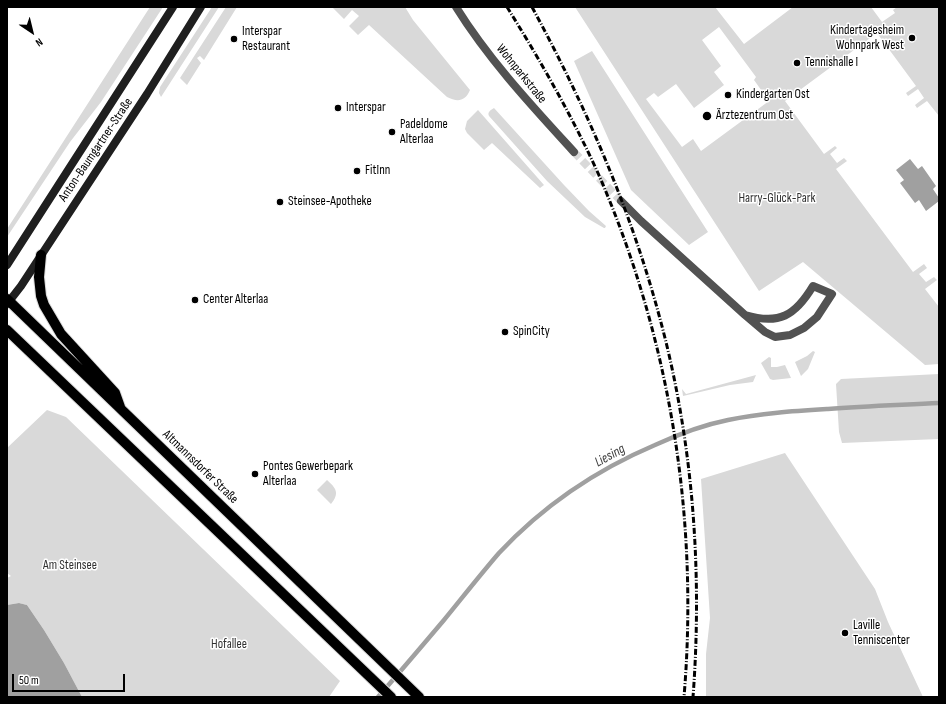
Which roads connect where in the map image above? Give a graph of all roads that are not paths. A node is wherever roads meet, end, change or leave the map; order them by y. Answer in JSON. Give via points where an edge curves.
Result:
{"nodes":[{"id":1,"x":173,"y":7,"type":"edge"},
{"id":2,"x":201,"y":7,"type":"edge"},
{"id":3,"x":456,"y":7,"type":"edge"},
{"id":4,"x":574,"y":152,"type":"tunnel mouth"},
{"id":5,"x":621,"y":201,"type":"tunnel mouth"},
{"id":6,"x":41,"y":256,"type":"junction"},
{"id":7,"x":7,"y":266,"type":"edge"},
{"id":8,"x":8,"y":301,"type":"edge"},
{"id":9,"x":745,"y":315,"type":"junction"},
{"id":10,"x":7,"y":330,"type":"edge"},
{"id":11,"x":121,"y":409,"type":"junction"},
{"id":12,"x":391,"y":697,"type":"edge"},
{"id":13,"x":419,"y":697,"type":"edge"}],
"edges":[{"from":1,"to":7,"type":"main road","name":"Anton-Baumgartner-Straße"},
{"from":2,"to":6,"type":"main road","name":"Anton-Baumgartner-Straße","via":[[148,94]]},
{"from":3,"to":4,"type":"street","name":"Wohnparkstraße","via":[[494,61]]},
{"from":5,"to":9,"type":"street"},
{"from":6,"to":8,"type":"main road","name":"Anton-Baumgartner-Straße"},
{"from":6,"to":11,"type":"main road","via":[[39,277],[44,305],[61,334],[115,393]]},
{"from":8,"to":11,"type":"main road","name":"Altmannsdorfer Straße"},
{"from":9,"to":9,"type":"street","via":[[775,337],[790,335],[817,317],[832,294],[813,286],[806,298],[788,314],[771,319]]},
{"from":10,"to":12,"type":"main road"},
{"from":11,"to":13,"type":"main road","name":"Altmannsdorfer Straße"}]}
